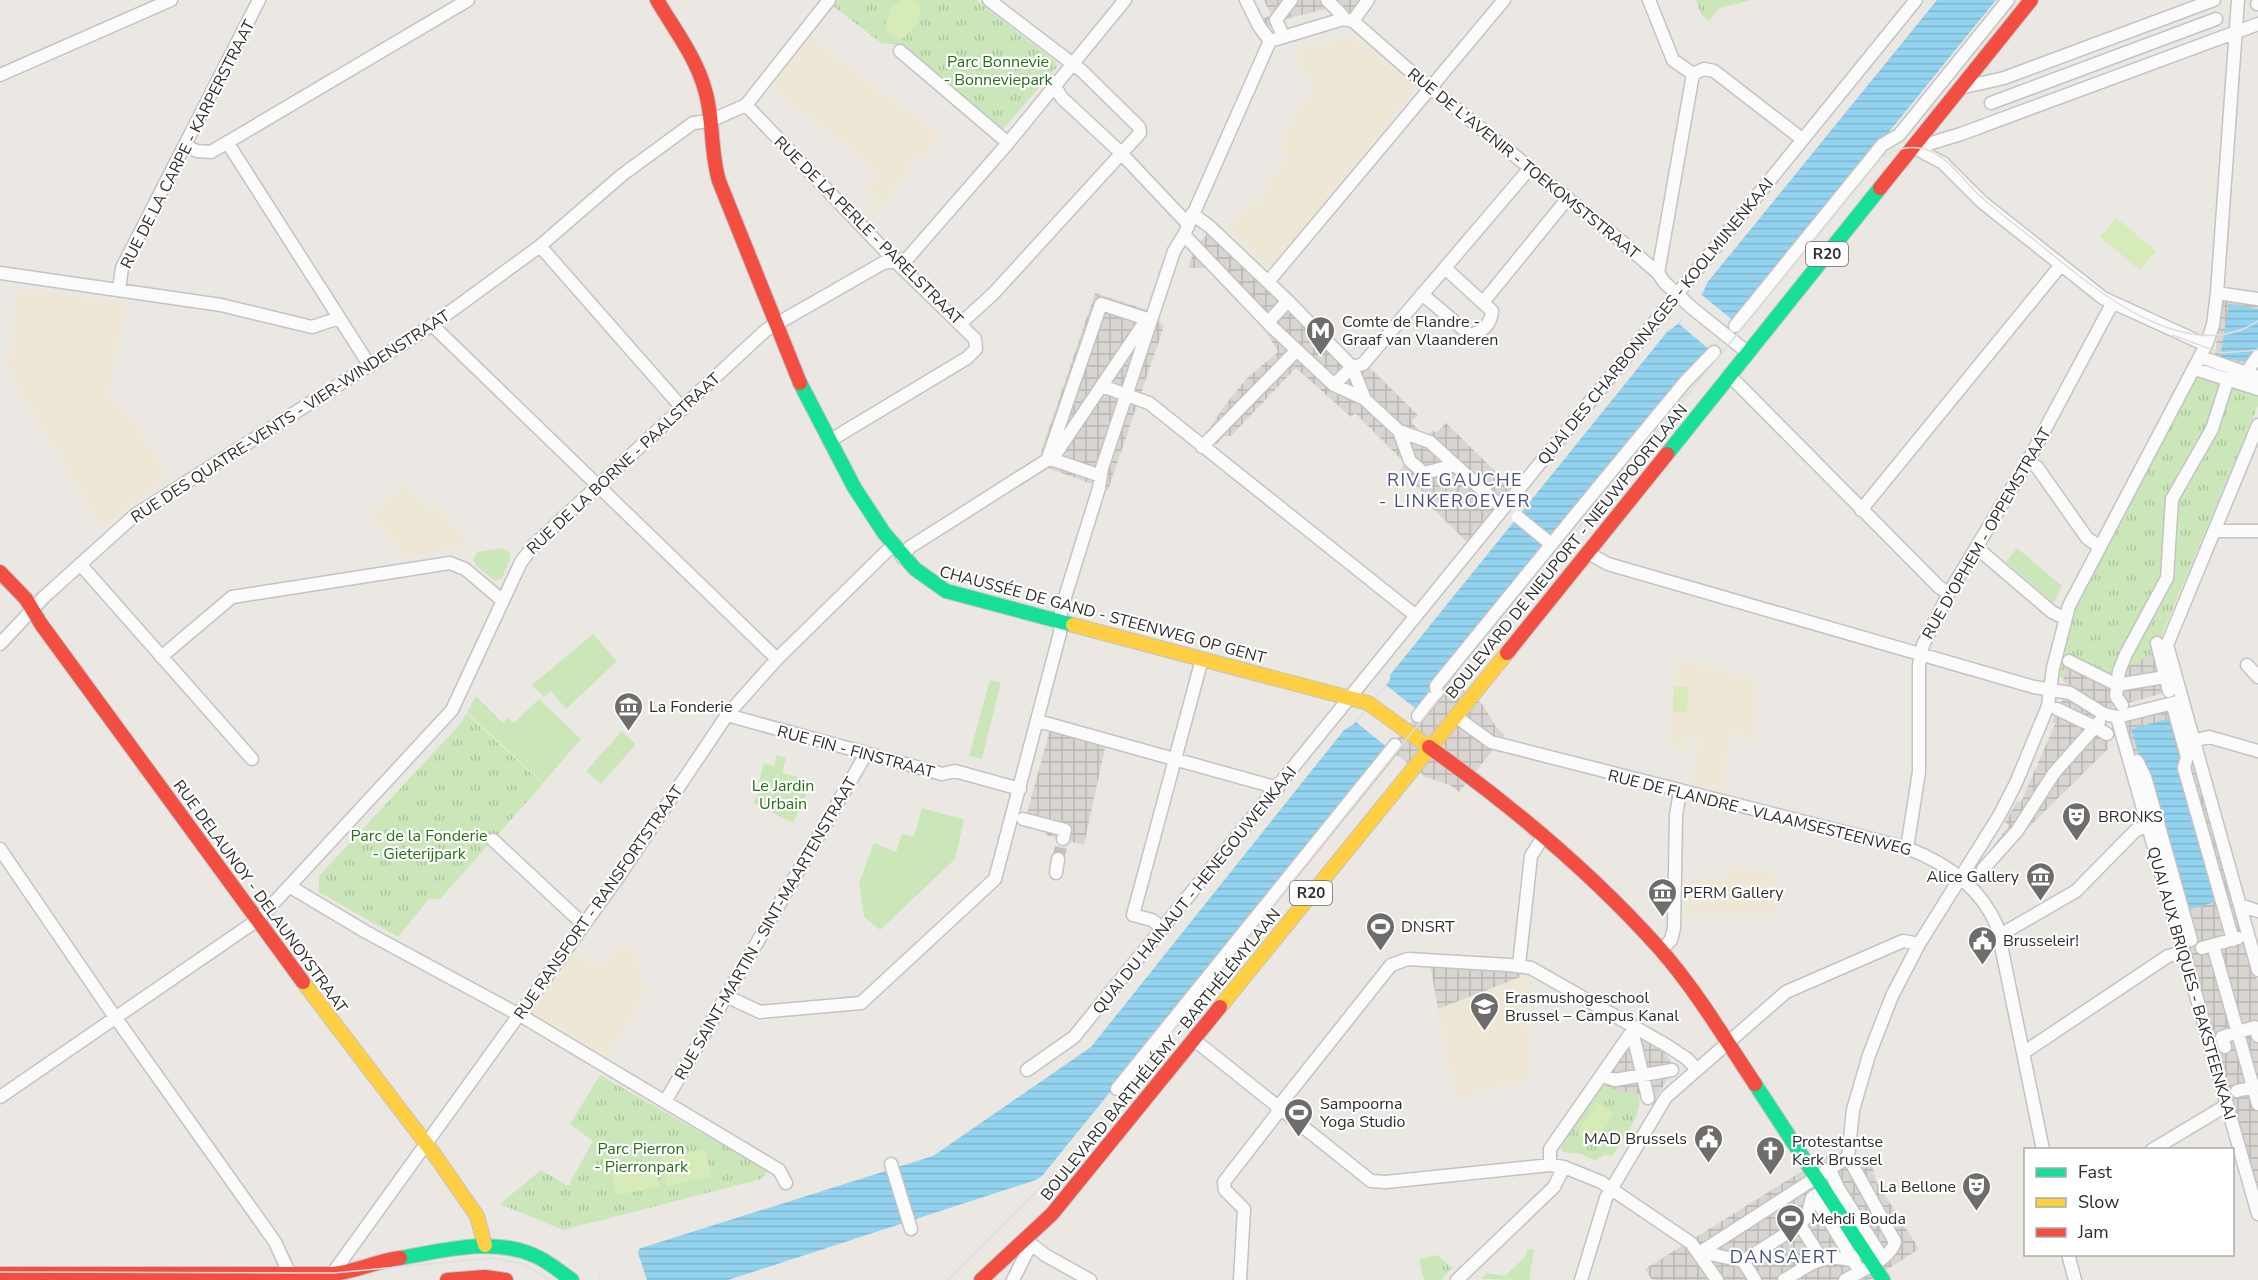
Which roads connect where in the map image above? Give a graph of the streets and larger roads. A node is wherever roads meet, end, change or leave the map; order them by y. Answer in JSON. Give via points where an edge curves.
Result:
{"nodes":[{"id":1,"x":171,"y":0,"type":"edge"},
{"id":2,"x":259,"y":0,"type":"edge"},
{"id":3,"x":468,"y":0,"type":"edge"},
{"id":4,"x":657,"y":0,"type":"edge"},
{"id":5,"x":829,"y":0,"type":"edge"},
{"id":6,"x":989,"y":0,"type":"edge"},
{"id":7,"x":1125,"y":0,"type":"edge"},
{"id":8,"x":1246,"y":0,"type":"edge"},
{"id":9,"x":1291,"y":0,"type":"edge"},
{"id":10,"x":1368,"y":0,"type":"edge"},
{"id":11,"x":1504,"y":0,"type":"edge"},
{"id":12,"x":1649,"y":0,"type":"edge"},
{"id":13,"x":1916,"y":0,"type":"edge"},
{"id":14,"x":2008,"y":0,"type":"edge"},
{"id":15,"x":2031,"y":0,"type":"edge"},
{"id":16,"x":2214,"y":0,"type":"edge"},
{"id":17,"x":2238,"y":0,"type":"edge"},
{"id":18,"x":1338,"y":11,"type":"edge"},
{"id":19,"x":2216,"y":19,"type":"dead end"},
{"id":20,"x":1275,"y":22,"type":"dead end"},
{"id":21,"x":2258,"y":24,"type":"edge"},
{"id":22,"x":2235,"y":32,"type":"junction"},
{"id":23,"x":1270,"y":41,"type":"junction"},
{"id":24,"x":900,"y":51,"type":"dead end"},
{"id":25,"x":1072,"y":64,"type":"junction"},
{"id":26,"x":1693,"y":74,"type":"junction"},
{"id":27,"x":0,"y":75,"type":"edge"},
{"id":28,"x":1054,"y":85,"type":"junction"},
{"id":29,"x":1430,"y":87,"type":"junction"},
{"id":30,"x":1960,"y":88,"type":"junction"},
{"id":31,"x":1991,"y":103,"type":"dead end"},
{"id":32,"x":746,"y":105,"type":"junction"},
{"id":33,"x":710,"y":121,"type":"junction"},
{"id":34,"x":1802,"y":139,"type":"junction"},
{"id":35,"x":227,"y":142,"type":"junction"},
{"id":36,"x":1008,"y":143,"type":"junction"},
{"id":37,"x":185,"y":146,"type":"junction"},
{"id":38,"x":1915,"y":148,"type":"junction"},
{"id":39,"x":1120,"y":155,"type":"junction"},
{"id":40,"x":1530,"y":168,"type":"junction"},
{"id":41,"x":1568,"y":198,"type":"junction"},
{"id":42,"x":1188,"y":224,"type":"junction"},
{"id":43,"x":540,"y":246,"type":"junction"},
{"id":44,"x":895,"y":261,"type":"junction"},
{"id":45,"x":2061,"y":265,"type":"junction"},
{"id":46,"x":1445,"y":268,"type":"junction"},
{"id":47,"x":0,"y":273,"type":"edge"},
{"id":48,"x":1658,"y":273,"type":"junction"},
{"id":49,"x":1268,"y":282,"type":"junction"},
{"id":50,"x":119,"y":289,"type":"junction"},
{"id":51,"x":2217,"y":293,"type":"junction"},
{"id":52,"x":1422,"y":294,"type":"junction"},
{"id":53,"x":1677,"y":294,"type":"junction"},
{"id":54,"x":2258,"y":299,"type":"edge"},
{"id":55,"x":1288,"y":301,"type":"junction"},
{"id":56,"x":1484,"y":301,"type":"junction"},
{"id":57,"x":2112,"y":304,"type":"junction"},
{"id":58,"x":339,"y":318,"type":"junction"},
{"id":59,"x":1150,"y":320,"type":"junction"},
{"id":60,"x":1269,"y":321,"type":"junction"},
{"id":61,"x":961,"y":323,"type":"junction"},
{"id":62,"x":774,"y":324,"type":"junction"},
{"id":63,"x":432,"y":325,"type":"junction"},
{"id":64,"x":1730,"y":330,"type":"junction"},
{"id":65,"x":2206,"y":345,"type":"junction"},
{"id":66,"x":1297,"y":350,"type":"junction"},
{"id":67,"x":1714,"y":352,"type":"dead end"},
{"id":68,"x":1747,"y":352,"type":"junction"},
{"id":69,"x":2258,"y":356,"type":"edge"},
{"id":70,"x":2200,"y":364,"type":"junction"},
{"id":71,"x":370,"y":366,"type":"junction"},
{"id":72,"x":1352,"y":367,"type":"junction"},
{"id":73,"x":1729,"y":375,"type":"junction"},
{"id":74,"x":2243,"y":377,"type":"edge"},
{"id":75,"x":1338,"y":381,"type":"junction"},
{"id":76,"x":1102,"y":386,"type":"junction"},
{"id":77,"x":2258,"y":389,"type":"edge"},
{"id":78,"x":1126,"y":393,"type":"junction"},
{"id":79,"x":1365,"y":399,"type":"junction"},
{"id":80,"x":683,"y":409,"type":"junction"},
{"id":81,"x":2258,"y":425,"type":"edge"},
{"id":82,"x":1399,"y":431,"type":"junction"},
{"id":83,"x":829,"y":441,"type":"junction"},
{"id":84,"x":1202,"y":447,"type":"junction"},
{"id":85,"x":1048,"y":458,"type":"junction"},
{"id":86,"x":2028,"y":461,"type":"junction"},
{"id":87,"x":1455,"y":465,"type":"junction"},
{"id":88,"x":1101,"y":476,"type":"junction"},
{"id":89,"x":597,"y":487,"type":"junction"},
{"id":90,"x":1500,"y":506,"type":"dead end"},
{"id":91,"x":1862,"y":510,"type":"junction"},
{"id":92,"x":1518,"y":517,"type":"dead end"},
{"id":93,"x":2214,"y":531,"type":"junction"},
{"id":94,"x":2258,"y":531,"type":"edge"},
{"id":95,"x":1551,"y":544,"type":"junction"},
{"id":96,"x":893,"y":545,"type":"junction"},
{"id":97,"x":2100,"y":547,"type":"junction"},
{"id":98,"x":1977,"y":548,"type":"junction"},
{"id":99,"x":1588,"y":553,"type":"junction"},
{"id":100,"x":902,"y":557,"type":"junction"},
{"id":101,"x":80,"y":564,"type":"junction"},
{"id":102,"x":0,"y":572,"type":"edge"},
{"id":103,"x":1949,"y":593,"type":"junction"},
{"id":104,"x":503,"y":601,"type":"junction"},
{"id":105,"x":34,"y":610,"type":"junction"},
{"id":106,"x":1416,"y":616,"type":"junction"},
{"id":107,"x":2064,"y":618,"type":"junction"},
{"id":108,"x":1061,"y":622,"type":"junction"},
{"id":109,"x":2157,"y":643,"type":"dead end"},
{"id":110,"x":0,"y":644,"type":"edge"},
{"id":111,"x":1921,"y":654,"type":"junction"},
{"id":112,"x":161,"y":657,"type":"junction"},
{"id":113,"x":777,"y":659,"type":"junction"},
{"id":114,"x":1202,"y":659,"type":"junction"},
{"id":115,"x":2069,"y":661,"type":"dead end"},
{"id":116,"x":2247,"y":665,"type":"dead end"},
{"id":117,"x":2168,"y":677,"type":"junction"},
{"id":118,"x":2258,"y":677,"type":"edge"},
{"id":119,"x":2050,"y":690,"type":"junction"},
{"id":120,"x":2169,"y":691,"type":"dead end"},
{"id":121,"x":2118,"y":695,"type":"junction"},
{"id":122,"x":1350,"y":698,"type":"junction"},
{"id":123,"x":2176,"y":705,"type":"junction"},
{"id":124,"x":2108,"y":707,"type":"dead end"},
{"id":125,"x":2056,"y":710,"type":"dead end"},
{"id":126,"x":727,"y":715,"type":"junction"},
{"id":127,"x":1418,"y":716,"type":"dead end"},
{"id":128,"x":1455,"y":716,"type":"junction"},
{"id":129,"x":1038,"y":721,"type":"junction"},
{"id":130,"x":2098,"y":723,"type":"junction"},
{"id":131,"x":2125,"y":725,"type":"junction"},
{"id":132,"x":2107,"y":734,"type":"dead end"},
{"id":133,"x":2193,"y":741,"type":"junction"},
{"id":134,"x":1395,"y":745,"type":"dead end"},
{"id":135,"x":1429,"y":747,"type":"junction"},
{"id":136,"x":2258,"y":751,"type":"edge"},
{"id":137,"x":866,"y":754,"type":"junction"},
{"id":138,"x":252,"y":759,"type":"dead end"},
{"id":139,"x":1175,"y":760,"type":"junction"},
{"id":140,"x":1278,"y":788,"type":"junction"},
{"id":141,"x":1020,"y":789,"type":"junction"},
{"id":142,"x":1680,"y":792,"type":"junction"},
{"id":143,"x":1023,"y":819,"type":"dead end"},
{"id":144,"x":2148,"y":826,"type":"junction"},
{"id":145,"x":1543,"y":837,"type":"junction"},
{"id":146,"x":1063,"y":839,"type":"dead end"},
{"id":147,"x":493,"y":840,"type":"dead end"},
{"id":148,"x":1907,"y":848,"type":"junction"},
{"id":149,"x":0,"y":849,"type":"edge"},
{"id":150,"x":1058,"y":859,"type":"tunnel mouth"},
{"id":151,"x":1980,"y":870,"type":"dead end"},
{"id":152,"x":1056,"y":873,"type":"dead end"},
{"id":153,"x":1960,"y":879,"type":"junction"},
{"id":154,"x":288,"y":886,"type":"junction"},
{"id":155,"x":2240,"y":905,"type":"junction"},
{"id":156,"x":2258,"y":911,"type":"edge"},
{"id":157,"x":259,"y":919,"type":"junction"},
{"id":158,"x":584,"y":924,"type":"junction"},
{"id":159,"x":1162,"y":928,"type":"junction"},
{"id":160,"x":2000,"y":935,"type":"junction"},
{"id":161,"x":1919,"y":944,"type":"junction"},
{"id":162,"x":2186,"y":944,"type":"junction"},
{"id":163,"x":2221,"y":945,"type":"junction"},
{"id":164,"x":1661,"y":950,"type":"junction"},
{"id":165,"x":1519,"y":965,"type":"junction"},
{"id":166,"x":2258,"y":970,"type":"edge"},
{"id":167,"x":726,"y":996,"type":"junction"},
{"id":168,"x":518,"y":1016,"type":"junction"},
{"id":169,"x":116,"y":1018,"type":"junction"},
{"id":170,"x":2238,"y":1032,"type":"junction"},
{"id":171,"x":1634,"y":1033,"type":"junction"},
{"id":172,"x":2258,"y":1036,"type":"edge"},
{"id":173,"x":1193,"y":1039,"type":"junction"},
{"id":174,"x":1728,"y":1043,"type":"junction"},
{"id":175,"x":2225,"y":1047,"type":"dead end"},
{"id":176,"x":2023,"y":1053,"type":"junction"},
{"id":177,"x":1697,"y":1069,"type":"junction"},
{"id":178,"x":1027,"y":1070,"type":"dead end"},
{"id":179,"x":1672,"y":1070,"type":"dead end"},
{"id":180,"x":1643,"y":1075,"type":"junction"},
{"id":181,"x":1606,"y":1077,"type":"dead end"},
{"id":182,"x":2256,"y":1086,"type":"edge"},
{"id":183,"x":1117,"y":1089,"type":"dead end"},
{"id":184,"x":2232,"y":1094,"type":"junction"},
{"id":185,"x":0,"y":1097,"type":"edge"},
{"id":186,"x":1648,"y":1098,"type":"dead end"},
{"id":187,"x":665,"y":1102,"type":"junction"},
{"id":188,"x":2258,"y":1104,"type":"edge"},
{"id":189,"x":1279,"y":1106,"type":"junction"},
{"id":190,"x":425,"y":1143,"type":"junction"},
{"id":191,"x":2043,"y":1148,"type":"edge"},
{"id":192,"x":2153,"y":1148,"type":"edge"},
{"id":193,"x":1848,"y":1157,"type":"junction"},
{"id":194,"x":1550,"y":1165,"type":"junction"},
{"id":195,"x":892,"y":1166,"type":"dead end"},
{"id":196,"x":1564,"y":1167,"type":"junction"},
{"id":197,"x":1830,"y":1170,"type":"dead end"},
{"id":198,"x":1815,"y":1177,"type":"junction"},
{"id":199,"x":786,"y":1183,"type":"dead end"},
{"id":200,"x":1611,"y":1189,"type":"junction"},
{"id":201,"x":2258,"y":1214,"type":"edge"},
{"id":202,"x":1800,"y":1225,"type":"junction"},
{"id":203,"x":910,"y":1226,"type":"dead end"},
{"id":204,"x":1028,"y":1241,"type":"junction"},
{"id":205,"x":485,"y":1245,"type":"junction"},
{"id":206,"x":1705,"y":1253,"type":"junction"},
{"id":207,"x":1874,"y":1253,"type":"junction"},
{"id":208,"x":2068,"y":1256,"type":"edge"},
{"id":209,"x":1821,"y":1258,"type":"junction"},
{"id":210,"x":1743,"y":1261,"type":"junction"},
{"id":211,"x":0,"y":1274,"type":"edge"},
{"id":212,"x":292,"y":1277,"type":"edge"},
{"id":213,"x":330,"y":1277,"type":"edge"},
{"id":214,"x":447,"y":1280,"type":"edge"},
{"id":215,"x":506,"y":1280,"type":"edge"},
{"id":216,"x":572,"y":1280,"type":"edge"},
{"id":217,"x":981,"y":1280,"type":"edge"},
{"id":218,"x":1013,"y":1280,"type":"edge"},
{"id":219,"x":1090,"y":1280,"type":"edge"},
{"id":220,"x":1240,"y":1280,"type":"edge"},
{"id":221,"x":1458,"y":1280,"type":"edge"},
{"id":222,"x":1581,"y":1280,"type":"edge"},
{"id":223,"x":1717,"y":1280,"type":"edge"},
{"id":224,"x":1755,"y":1280,"type":"edge"},
{"id":225,"x":1784,"y":1280,"type":"edge"},
{"id":226,"x":1845,"y":1280,"type":"edge"},
{"id":227,"x":1883,"y":1280,"type":"edge"},
{"id":228,"x":2075,"y":1280,"type":"edge"}],
"edges":[{"from":1,"to":27,"type":"street"},
{"from":2,"to":37,"type":"street","name":"RUE DE LA CARPE - KARPERSTRAAT"},
{"from":3,"to":35,"type":"street"},
{"from":4,"to":33,"type":"street","name":"CHAUSSÉE DE GAND - STEENWEG OP GENT","via":[[701,77],[710,104]]},
{"from":5,"to":32,"type":"street"},
{"from":6,"to":25,"type":"street"},
{"from":7,"to":25,"type":"street","name":"RUE DE LA BORNE - PAALSTRAAT"},
{"from":8,"to":23,"type":"street"},
{"from":9,"to":20,"type":"street"},
{"from":10,"to":18,"type":"street"},
{"from":11,"to":29,"type":"street"},
{"from":12,"to":26,"type":"street","via":[[1673,60]]},
{"from":13,"to":34,"type":"street","name":"QUAI DES CHARBONNAGES - KOOLMIJNENKAAI"},
{"from":14,"to":64,"type":"street","number":"R20","via":[[1996,22],[1899,135],[1882,145],[1869,160]]},
{"from":15,"to":30,"type":"street","number":"R20"},
{"from":16,"to":30,"type":"street","via":[[2004,78]]},
{"from":17,"to":22,"type":"street"},
{"from":18,"to":23,"type":"street","via":[[1343,19]]},
{"from":18,"to":29,"type":"street","name":"RUE DE L'AVENIR - TOEKOMSTSTRAAT"},
{"from":19,"to":31,"type":"street"},
{"from":21,"to":22,"type":"street"},
{"from":22,"to":38,"type":"street"},
{"from":22,"to":51,"type":"street"},
{"from":23,"to":42,"type":"street"},
{"from":24,"to":36,"type":"street"},
{"from":25,"to":28,"type":"street","name":"RUE DE LA BORNE - PAALSTRAAT"},
{"from":25,"to":39,"type":"street","via":[[1139,127],[1136,139]]},
{"from":26,"to":34,"type":"street","via":[[1704,69],[1714,71]]},
{"from":26,"to":48,"type":"street"},
{"from":28,"to":36,"type":"street","name":"RUE DE LA BORNE - PAALSTRAAT"},
{"from":28,"to":39,"type":"street","via":[[1062,98]]},
{"from":29,"to":40,"type":"street","name":"RUE DE L'AVENIR - TOEKOMSTSTRAAT"},
{"from":29,"to":49,"type":"street"},
{"from":30,"to":38,"type":"street","number":"R20"},
{"from":32,"to":33,"type":"street","name":"RUE DES QUATRE-VENTS - VIER-WINDENSTRAAT"},
{"from":32,"to":44,"type":"street","name":"RUE DE LA PERLE - PARELSTRAAT"},
{"from":33,"to":43,"type":"street","name":"RUE DES QUATRE-VENTS - VIER-WINDENSTRAAT","via":[[693,123],[669,140]]},
{"from":33,"to":62,"type":"street","name":"CHAUSSÉE DE GAND - STEENWEG OP GENT","via":[[716,173]]},
{"from":34,"to":53,"type":"street","name":"QUAI DES CHARBONNAGES - KOOLMIJNENKAAI"},
{"from":35,"to":37,"type":"street","via":[[212,152]]},
{"from":35,"to":58,"type":"street"},
{"from":36,"to":44,"type":"street","name":"RUE DE LA BORNE - PAALSTRAAT","via":[[907,259]]},
{"from":37,"to":50,"type":"street","name":"RUE DE LA CARPE - KARPERSTRAAT","via":[[122,268]]},
{"from":38,"to":45,"type":"street","via":[[1943,163],[1982,202]]},
{"from":38,"to":68,"type":"street","number":"R20"},
{"from":39,"to":42,"type":"street"},
{"from":39,"to":61,"type":"street","via":[[993,294]]},
{"from":40,"to":41,"type":"street","name":"RUE DE L'AVENIR - TOEKOMSTSTRAAT"},
{"from":40,"to":46,"type":"street"},
{"from":41,"to":48,"type":"street","name":"RUE DE L'AVENIR - TOEKOMSTSTRAAT"},
{"from":41,"to":56,"type":"street"},
{"from":42,"to":49,"type":"street","via":[[1209,226]]},
{"from":42,"to":59,"type":"street","via":[[1174,251]]},
{"from":42,"to":60,"type":"street"},
{"from":43,"to":63,"type":"street","name":"RUE DES QUATRE-VENTS - VIER-WINDENSTRAAT"},
{"from":43,"to":80,"type":"street"},
{"from":44,"to":61,"type":"street","name":"RUE DE LA PERLE - PARELSTRAAT"},
{"from":44,"to":62,"type":"street","name":"RUE DE LA BORNE - PAALSTRAAT","via":[[883,263]]},
{"from":45,"to":57,"type":"street"},
{"from":45,"to":91,"type":"street"},
{"from":46,"to":52,"type":"street"},
{"from":46,"to":56,"type":"street"},
{"from":47,"to":50,"type":"street"},
{"from":48,"to":53,"type":"street","name":"RUE DE L'AVENIR - TOEKOMSTSTRAAT"},
{"from":49,"to":55,"type":"street"},
{"from":50,"to":58,"type":"street","via":[[221,304],[312,327]]},
{"from":51,"to":54,"type":"street"},
{"from":51,"to":65,"type":"street"},
{"from":52,"to":56,"type":"street","via":[[1470,335],[1480,333],[1492,319],[1492,311]]},
{"from":52,"to":72,"type":"street","via":[[1363,364]]},
{"from":53,"to":64,"type":"street","name":"RUE DE L'AVENIR - TOEKOMSTSTRAAT","via":[[1692,308]]},
{"from":53,"to":106,"type":"street","name":"QUAI DES CHARBONNAGES - KOOLMIJNENKAAI"},
{"from":55,"to":60,"type":"street"},
{"from":55,"to":72,"type":"street"},
{"from":57,"to":65,"type":"street"},
{"from":57,"to":86,"type":"street","name":"RUE D'OPHEM - OPPEMSTRAAT"},
{"from":58,"to":71,"type":"street"},
{"from":59,"to":76,"type":"street"},
{"from":59,"to":78,"type":"street"},
{"from":59,"to":85,"type":"street","via":[[1101,304]]},
{"from":60,"to":66,"type":"street"},
{"from":61,"to":83,"type":"street","name":"RUE DE LA PERLE - PARELSTRAAT","via":[[976,344],[967,358]]},
{"from":62,"to":80,"type":"street","name":"RUE DE LA BORNE - PAALSTRAAT","via":[[699,389]]},
{"from":62,"to":83,"type":"street","name":"CHAUSSÉE DE GAND - STEENWEG OP GENT"},
{"from":63,"to":71,"type":"street","name":"RUE DES QUATRE-VENTS - VIER-WINDENSTRAAT"},
{"from":63,"to":89,"type":"street"},
{"from":64,"to":68,"type":"street","name":"RUE DE L'AVENIR - TOEKOMSTSTRAAT"},
{"from":65,"to":70,"type":"street"},
{"from":66,"to":75,"type":"street"},
{"from":66,"to":84,"type":"street"},
{"from":67,"to":95,"type":"street","name":"BOULEVARD DE NIEUPORT - NIEUWPOORTLAAN","bridge":true},
{"from":68,"to":73,"type":"street","number":"R20"},
{"from":69,"to":74,"type":"street"},
{"from":70,"to":74,"type":"street"},
{"from":70,"to":74,"type":"street"},
{"from":70,"to":97,"type":"street"},
{"from":71,"to":101,"type":"street","name":"RUE DES QUATRE-VENTS - VIER-WINDENSTRAAT","via":[[135,515]]},
{"from":72,"to":75,"type":"street"},
{"from":72,"to":79,"type":"street"},
{"from":73,"to":91,"type":"street"},
{"from":73,"to":99,"type":"street","name":"BOULEVARD DE NIEUPORT - NIEUWPOORTLAAN","number":"R20"},
{"from":74,"to":77,"type":"street"},
{"from":74,"to":121,"type":"street","via":[[2172,499],[2167,578],[2126,654]]},
{"from":75,"to":79,"type":"street"},
{"from":76,"to":78,"type":"street"},
{"from":76,"to":85,"type":"street","via":[[1055,455]]},
{"from":78,"to":84,"type":"street","via":[[1149,403]]},
{"from":78,"to":88,"type":"street"},
{"from":79,"to":82,"type":"street"},
{"from":80,"to":89,"type":"street","name":"RUE DE LA BORNE - PAALSTRAAT"},
{"from":81,"to":93,"type":"street"},
{"from":82,"to":87,"type":"street","via":[[1430,442]]},
{"from":82,"to":87,"type":"street","via":[[1410,461],[1424,473],[1434,467]]},
{"from":83,"to":96,"type":"street","name":"CHAUSSÉE DE GAND - STEENWEG OP GENT","via":[[862,501]]},
{"from":84,"to":106,"type":"street"},
{"from":85,"to":88,"type":"street"},
{"from":85,"to":100,"type":"street","via":[[910,547]]},
{"from":86,"to":97,"type":"street","via":[[2037,467],[2087,538]]},
{"from":86,"to":98,"type":"street","name":"RUE D'OPHEM - OPPEMSTRAAT"},
{"from":87,"to":90,"type":"street"},
{"from":88,"to":108,"type":"street","via":[[1061,610]]},
{"from":89,"to":104,"type":"street","name":"RUE DE LA BORNE - PAALSTRAAT","via":[[526,554]]},
{"from":89,"to":113,"type":"street"},
{"from":91,"to":103,"type":"street"},
{"from":92,"to":95,"type":"street","bridge":true},
{"from":93,"to":94,"type":"street"},
{"from":93,"to":123,"type":"street","via":[[2168,641]]},
{"from":95,"to":127,"type":"street","name":"BOULEVARD DE NIEUPORT - NIEUWPOORTLAAN","bridge":true,"via":[[1436,686],[1437,692]]},
{"from":96,"to":100,"type":"street","name":"CHAUSSÉE DE GAND - STEENWEG OP GENT"},
{"from":96,"to":113,"type":"street","name":"RUE RANSFORT - RANSFORTSTRAAT"},
{"from":97,"to":107,"type":"street"},
{"from":98,"to":103,"type":"street","name":"RUE D'OPHEM - OPPEMSTRAAT"},
{"from":98,"to":107,"type":"street"},
{"from":99,"to":111,"type":"street","via":[[1608,564]]},
{"from":99,"to":128,"type":"street","name":"BOULEVARD DE NIEUPORT - NIEUWPOORTLAAN","number":"R20"},
{"from":100,"to":108,"type":"street","name":"CHAUSSÉE DE GAND - STEENWEG OP GENT","via":[[928,583],[946,591]]},
{"from":101,"to":105,"type":"street","name":"RUE DES QUATRE-VENTS - VIER-WINDENSTRAAT"},
{"from":101,"to":112,"type":"street"},
{"from":102,"to":105,"type":"street","name":"RUE DELAUNOY - DELAUNOYSTRAAT"},
{"from":103,"to":111,"type":"street","name":"RUE D'OPHEM - OPPEMSTRAAT"},
{"from":104,"to":112,"type":"street","via":[[465,569],[450,563],[244,595],[232,597]]},
{"from":104,"to":154,"type":"street","name":"RUE DE LA BORNE - PAALSTRAAT","via":[[452,710]]},
{"from":105,"to":110,"type":"street","name":"RUE DES QUATRE-VENTS - VIER-WINDENSTRAAT"},
{"from":105,"to":157,"type":"street","name":"RUE DELAUNOY - DELAUNOYSTRAAT"},
{"from":106,"to":122,"type":"street","name":"QUAI DES CHARBONNAGES - KOOLMIJNENKAAI"},
{"from":107,"to":119,"type":"street"},
{"from":108,"to":114,"type":"street","name":"CHAUSSÉE DE GAND - STEENWEG OP GENT"},
{"from":108,"to":129,"type":"street"},
{"from":109,"to":117,"type":"street"},
{"from":111,"to":119,"type":"street"},
{"from":111,"to":148,"type":"street","name":"RUE D'OPHEM - OPPEMSTRAAT","via":[[1919,772]]},
{"from":112,"to":138,"type":"street"},
{"from":113,"to":126,"type":"street","name":"RUE RANSFORT - RANSFORTSTRAAT"},
{"from":114,"to":122,"type":"street","name":"CHAUSSÉE DE GAND - STEENWEG OP GENT"},
{"from":114,"to":139,"type":"street"},
{"from":115,"to":121,"type":"street"},
{"from":116,"to":118,"type":"street"},
{"from":117,"to":120,"type":"street"},
{"from":117,"to":121,"type":"street"},
{"from":119,"to":131,"type":"street","via":[[2076,696]]},
{"from":119,"to":153,"type":"street","via":[[2044,717],[2016,783]]},
{"from":121,"to":124,"type":"street"},
{"from":122,"to":135,"type":"street","name":"CHAUSSÉE DE GAND - STEENWEG OP GENT","via":[[1370,704]]},
{"from":122,"to":140,"type":"street","name":"QUAI DU HAINAUT - HENEGOUWENKAAI"},
{"from":123,"to":131,"type":"street"},
{"from":123,"to":133,"type":"street"},
{"from":123,"to":163,"type":"street","via":[[2187,757],[2184,768]]},
{"from":125,"to":130,"type":"street"},
{"from":126,"to":137,"type":"street","name":"RUE FIN - FINSTRAAT"},
{"from":126,"to":158,"type":"street","name":"RUE RANSFORT - RANSFORTSTRAAT"},
{"from":128,"to":135,"type":"street","name":"BOULEVARD DE NIEUPORT - NIEUWPOORTLAAN","number":"R20"},
{"from":128,"to":142,"type":"street","name":"RUE DE FLANDRE - VLAAMSESTEENWEG","via":[[1491,742]]},
{"from":129,"to":139,"type":"street"},
{"from":129,"to":141,"type":"street"},
{"from":130,"to":132,"type":"street"},
{"from":130,"to":151,"type":"street","via":[[2054,773],[2017,831]]},
{"from":131,"to":144,"type":"street","name":"QUAI AUX BRIQUES - BAKSTEENKAAI"},
{"from":131,"to":162,"type":"street","via":[[2145,777]]},
{"from":133,"to":136,"type":"street","via":[[2209,737]]},
{"from":133,"to":155,"type":"street"},
{"from":134,"to":183,"type":"street","name":"BOULEVARD BARTHÉLÉMY - BARTHÉLÉMYLAAN","number":"R20"},
{"from":135,"to":145,"type":"street","name":"CHAUSSÉE DE GAND - STEENWEG OP GENT"},
{"from":135,"to":173,"type":"street","name":"BOULEVARD BARTHÉLÉMY - BARTHÉLÉMYLAAN","number":"R20"},
{"from":137,"to":141,"type":"street","name":"RUE FIN - FINSTRAAT","via":[[942,774],[955,771]]},
{"from":137,"to":167,"type":"street","name":"RUE SAINT-MARTIN - SINT-MAARTENSTRAAT"},
{"from":139,"to":140,"type":"street"},
{"from":139,"to":159,"type":"street","via":[[1133,915],[1152,920]]},
{"from":140,"to":159,"type":"street","name":"QUAI DU HAINAUT - HENEGOUWENKAAI"},
{"from":141,"to":167,"type":"street","via":[[995,879],[861,1003],[760,1012]]},
{"from":142,"to":148,"type":"street","name":"RUE DE FLANDRE - VLAAMSESTEENWEG"},
{"from":142,"to":164,"type":"street","via":[[1674,928],[1671,940]]},
{"from":143,"to":146,"type":"street","via":[[1065,830]]},
{"from":144,"to":160,"type":"street","via":[[2136,830],[2076,891]]},
{"from":144,"to":162,"type":"street","name":"QUAI AUX BRIQUES - BAKSTEENKAAI"},
{"from":145,"to":164,"type":"street","name":"CHAUSSÉE DE GAND - STEENWEG OP GENT","via":[[1599,884]]},
{"from":145,"to":165,"type":"street","via":[[1531,856]]},
{"from":147,"to":158,"type":"street"},
{"from":148,"to":153,"type":"street","name":"RUE DE FLANDRE - VLAAMSESTEENWEG","via":[[1948,866]]},
{"from":149,"to":169,"type":"street"},
{"from":150,"to":152,"type":"street"},
{"from":153,"to":160,"type":"street","name":"RUE DE FLANDRE - VLAAMSESTEENWEG","via":[[1987,907]]},
{"from":153,"to":161,"type":"street"},
{"from":154,"to":157,"type":"street","name":"RUE DE LA BORNE - PAALSTRAAT"},
{"from":154,"to":168,"type":"street"},
{"from":155,"to":156,"type":"street"},
{"from":155,"to":166,"type":"street"},
{"from":157,"to":169,"type":"street","name":"RUE DE LA BORNE - PAALSTRAAT"},
{"from":157,"to":190,"type":"street","name":"RUE DELAUNOY - DELAUNOYSTRAAT"},
{"from":158,"to":168,"type":"street","name":"RUE RANSFORT - RANSFORTSTRAAT"},
{"from":159,"to":178,"type":"street","name":"QUAI DU HAINAUT - HENEGOUWENKAAI","via":[[1074,1037]]},
{"from":160,"to":176,"type":"street","name":"RUE DE FLANDRE - VLAAMSESTEENWEG"},
{"from":161,"to":174,"type":"street","via":[[1903,940],[1786,992]]},
{"from":161,"to":193,"type":"street","via":[[1892,996],[1869,1055],[1853,1110]]},
{"from":162,"to":163,"type":"street"},
{"from":162,"to":176,"type":"street"},
{"from":162,"to":184,"type":"street","name":"QUAI AUX BRIQUES - BAKSTEENKAAI"},
{"from":163,"to":170,"type":"street"},
{"from":164,"to":174,"type":"street","name":"CHAUSSÉE DE GAND - STEENWEG OP GENT"},
{"from":165,"to":171,"type":"street","via":[[1531,968]]},
{"from":165,"to":189,"type":"street","via":[[1408,959],[1391,965]]},
{"from":167,"to":187,"type":"street","name":"RUE SAINT-MARTIN - SINT-MAARTENSTRAAT"},
{"from":168,"to":187,"type":"street"},
{"from":168,"to":190,"type":"street","name":"RUE RANSFORT - RANSFORTSTRAAT"},
{"from":169,"to":185,"type":"street","name":"RUE DE LA BORNE - PAALSTRAAT"},
{"from":169,"to":212,"type":"street","via":[[275,1242]]},
{"from":170,"to":172,"type":"street","via":[[2255,1027]]},
{"from":170,"to":175,"type":"street","via":[[2222,1037]]},
{"from":170,"to":182,"type":"street"},
{"from":171,"to":177,"type":"street","via":[[1686,1058]]},
{"from":171,"to":180,"type":"street"},
{"from":171,"to":194,"type":"street","via":[[1550,1149]]},
{"from":173,"to":189,"type":"street"},
{"from":173,"to":204,"type":"street","name":"BOULEVARD BARTHÉLÉMY - BARTHÉLÉMYLAAN","number":"R20"},
{"from":174,"to":177,"type":"street"},
{"from":174,"to":198,"type":"street","name":"CHAUSSÉE DE GAND - STEENWEG OP GENT"},
{"from":176,"to":191,"type":"street","name":"RUE DE FLANDRE - VLAAMSESTEENWEG"},
{"from":177,"to":200,"type":"street","via":[[1666,1097]]},
{"from":179,"to":180,"type":"street"},
{"from":180,"to":181,"type":"street","via":[[1615,1080]]},
{"from":180,"to":186,"type":"street"},
{"from":182,"to":184,"type":"street"},
{"from":182,"to":188,"type":"street"},
{"from":184,"to":192,"type":"street"},
{"from":184,"to":201,"type":"street","name":"QUAI AUX BRIQUES - BAKSTEENKAAI"},
{"from":187,"to":199,"type":"street","via":[[778,1170]]},
{"from":189,"to":194,"type":"street","via":[[1371,1181]]},
{"from":189,"to":220,"type":"street","via":[[1224,1182],[1225,1190],[1244,1209]]},
{"from":190,"to":205,"type":"street","name":"RUE DELAUNOY - DELAUNOYSTRAAT","via":[[477,1216]]},
{"from":190,"to":213,"type":"street","name":"RUE RANSFORT - RANSFORTSTRAAT"},
{"from":193,"to":198,"type":"street"},
{"from":193,"to":207,"type":"street","via":[[1894,1238],[1893,1248]]},
{"from":194,"to":196,"type":"street"},
{"from":195,"to":203,"type":"street"},
{"from":196,"to":200,"type":"street"},
{"from":196,"to":221,"type":"street","via":[[1554,1187]]},
{"from":197,"to":207,"type":"street","via":[[1833,1185]]},
{"from":198,"to":206,"type":"street"},
{"from":198,"to":207,"type":"street","name":"CHAUSSÉE DE GAND - STEENWEG OP GENT"},
{"from":200,"to":206,"type":"street"},
{"from":200,"to":222,"type":"street"},
{"from":202,"to":209,"type":"street"},
{"from":202,"to":209,"type":"street","via":[[1807,1216],[1812,1195],[1854,1260]]},
{"from":202,"to":210,"type":"street"},
{"from":204,"to":217,"type":"street","number":"R20"},
{"from":204,"to":218,"type":"street","name":"BOULEVARD BARTHÉLÉMY - BARTHÉLÉMYLAAN"},
{"from":204,"to":219,"type":"street"},
{"from":205,"to":213,"type":"street","via":[[378,1261]]},
{"from":205,"to":216,"type":"street","via":[[534,1255]]},
{"from":206,"to":210,"type":"street"},
{"from":206,"to":223,"type":"street"},
{"from":207,"to":226,"type":"street"},
{"from":207,"to":227,"type":"street","name":"CHAUSSÉE DE GAND - STEENWEG OP GENT"},
{"from":208,"to":228,"type":"street"},
{"from":209,"to":225,"type":"street"},
{"from":210,"to":224,"type":"street"},
{"from":211,"to":212,"type":"street"},
{"from":212,"to":213,"type":"street"},
{"from":214,"to":215,"type":"street"}]}
